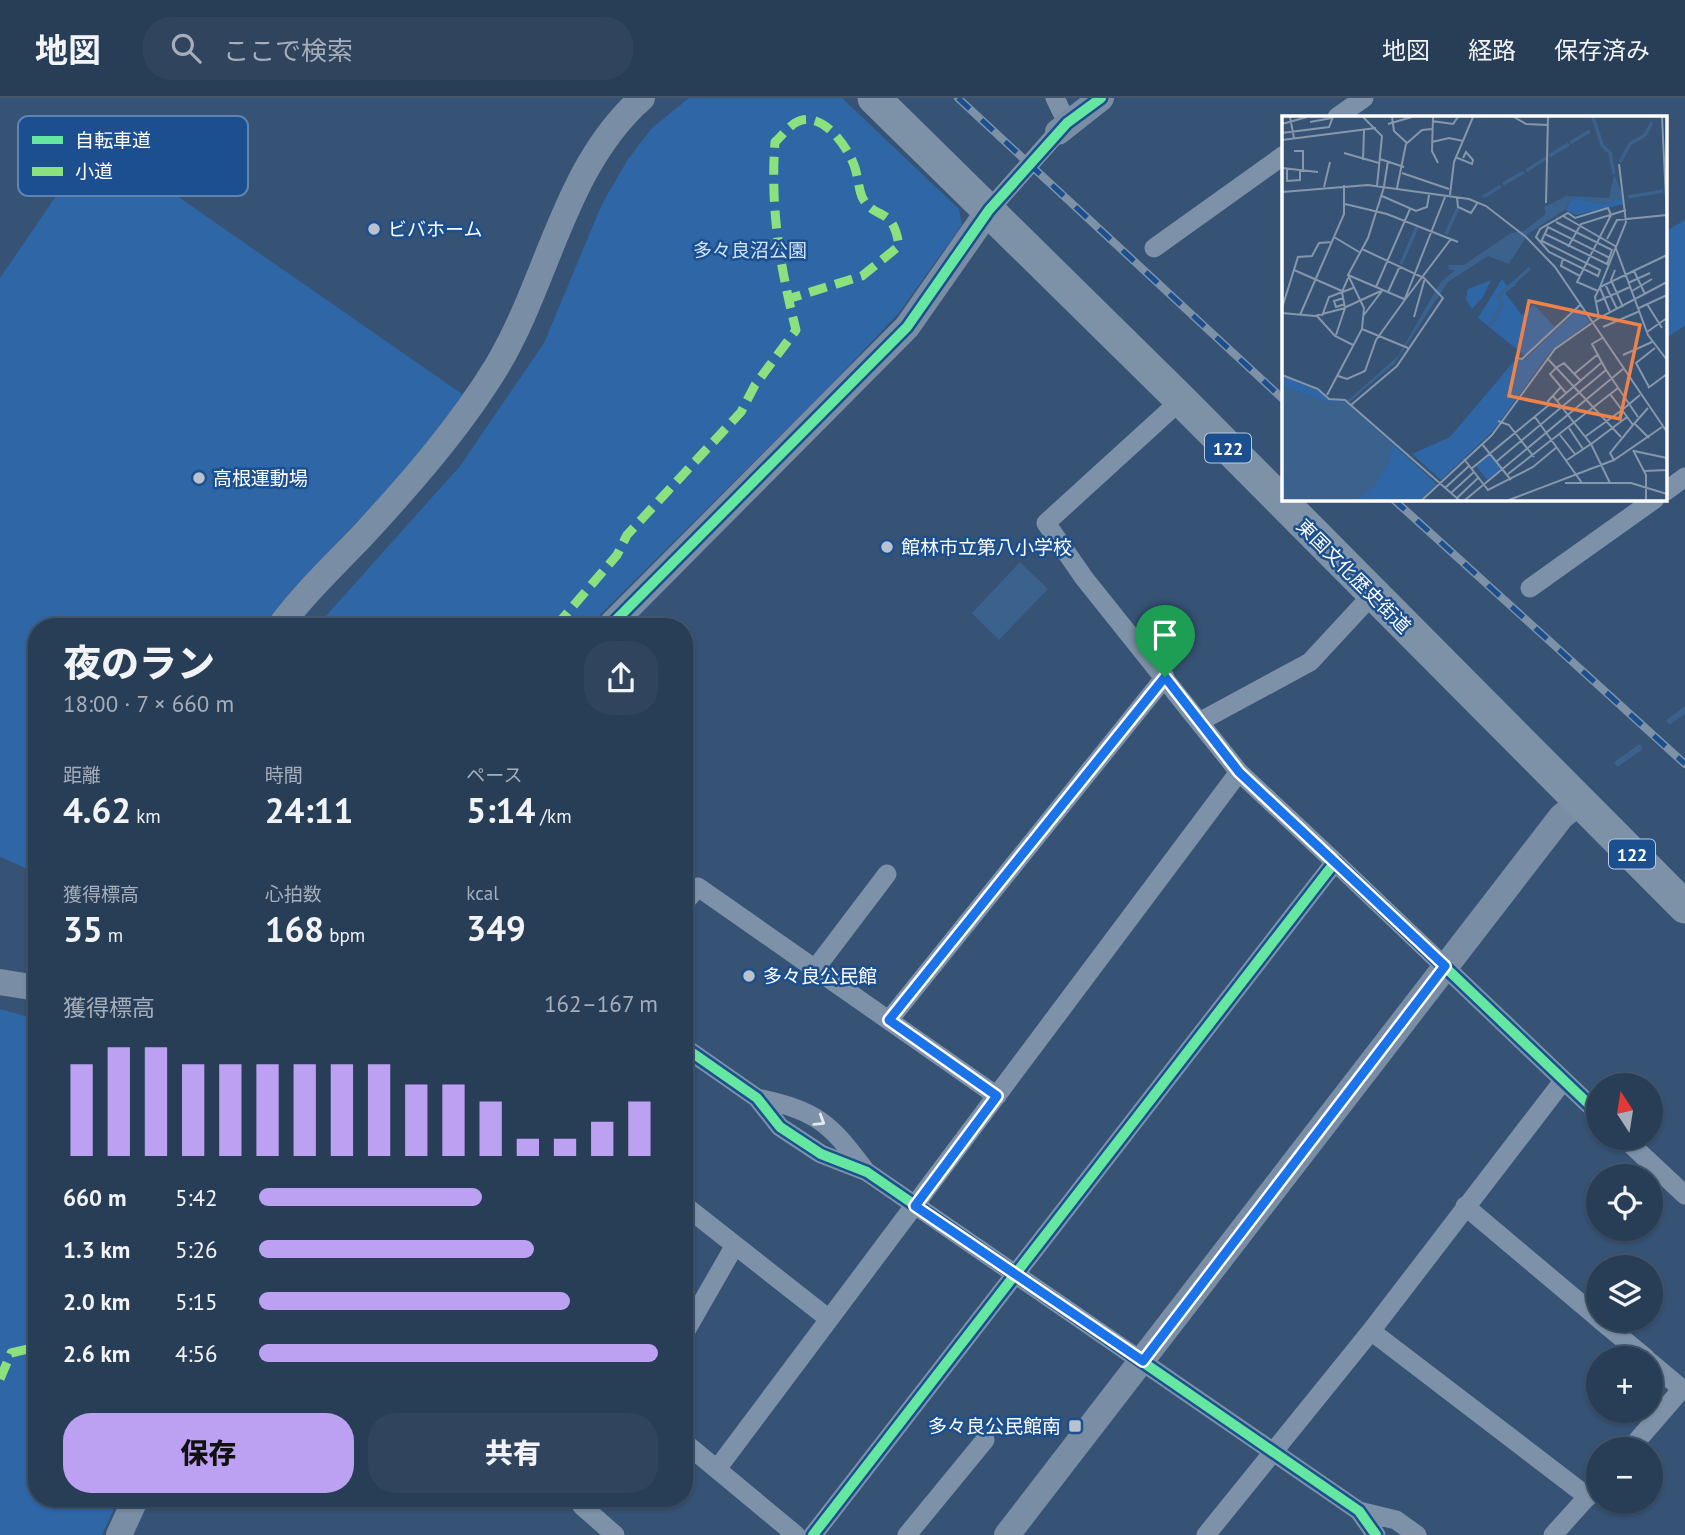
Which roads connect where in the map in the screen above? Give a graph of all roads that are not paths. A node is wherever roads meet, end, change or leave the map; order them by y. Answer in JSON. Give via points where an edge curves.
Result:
{"nodes":[{"id":1,"x":642,"y":98,"type":"edge"},
{"id":2,"x":874,"y":98,"type":"edge"},
{"id":3,"x":1055,"y":98,"type":"edge"},
{"id":4,"x":1101,"y":98,"type":"edge"},
{"id":5,"x":1364,"y":98,"type":"edge"},
{"id":6,"x":1338,"y":116,"type":"edge"},
{"id":7,"x":1062,"y":128,"type":"junction"},
{"id":8,"x":1282,"y":156,"type":"edge"},
{"id":9,"x":989,"y":210,"type":"junction"},
{"id":10,"x":1154,"y":248,"type":"dead end"},
{"id":11,"x":1181,"y":400,"type":"junction"},
{"id":12,"x":1685,"y":477,"type":"edge"},
{"id":13,"x":1668,"y":490,"type":"edge"},
{"id":14,"x":1654,"y":500,"type":"edge"},
{"id":15,"x":1530,"y":588,"type":"dead end"},
{"id":16,"x":1372,"y":594,"type":"junction"},
{"id":17,"x":287,"y":618,"type":"edge"},
{"id":18,"x":618,"y":618,"type":"edge"},
{"id":19,"x":1165,"y":677,"type":"junction"},
{"id":20,"x":1199,"y":722,"type":"junction"},
{"id":21,"x":1239,"y":772,"type":"junction"},
{"id":22,"x":1579,"y":802,"type":"junction"},
{"id":23,"x":1335,"y":862,"type":"junction"},
{"id":24,"x":887,"y":874,"type":"dead end"},
{"id":25,"x":693,"y":893,"type":"edge"},
{"id":26,"x":1685,"y":907,"type":"edge"},
{"id":27,"x":1445,"y":966,"type":"junction"},
{"id":28,"x":815,"y":969,"type":"junction"},
{"id":29,"x":0,"y":982,"type":"edge"},
{"id":30,"x":28,"y":987,"type":"edge"},
{"id":31,"x":889,"y":1020,"type":"junction"},
{"id":32,"x":693,"y":1053,"type":"edge"},
{"id":33,"x":1563,"y":1081,"type":"junction"},
{"id":34,"x":997,"y":1096,"type":"junction"},
{"id":35,"x":757,"y":1098,"type":"junction"},
{"id":36,"x":1586,"y":1102,"type":"edge"},
{"id":37,"x":1637,"y":1150,"type":"edge"},
{"id":38,"x":867,"y":1172,"type":"junction"},
{"id":39,"x":1685,"y":1195,"type":"edge"},
{"id":40,"x":915,"y":1206,"type":"junction"},
{"id":41,"x":1465,"y":1206,"type":"junction"},
{"id":42,"x":693,"y":1212,"type":"edge"},
{"id":43,"x":735,"y":1245,"type":"junction"},
{"id":44,"x":1018,"y":1274,"type":"junction"},
{"id":45,"x":1586,"y":1308,"type":"edge"},
{"id":46,"x":693,"y":1318,"type":"edge"},
{"id":47,"x":829,"y":1318,"type":"junction"},
{"id":48,"x":1371,"y":1331,"type":"junction"},
{"id":49,"x":1615,"y":1332,"type":"edge"},
{"id":50,"x":1632,"y":1346,"type":"edge"},
{"id":51,"x":1143,"y":1361,"type":"junction"},
{"id":52,"x":1663,"y":1372,"type":"edge"},
{"id":53,"x":1684,"y":1388,"type":"edge"},
{"id":54,"x":1641,"y":1437,"type":"edge"},
{"id":55,"x":985,"y":1440,"type":"dead end"},
{"id":56,"x":693,"y":1449,"type":"edge"},
{"id":57,"x":1274,"y":1452,"type":"junction"},
{"id":58,"x":717,"y":1469,"type":"junction"},
{"id":59,"x":1586,"y":1486,"type":"edge"},
{"id":60,"x":1586,"y":1499,"type":"edge"},
{"id":61,"x":132,"y":1507,"type":"edge"},
{"id":62,"x":583,"y":1507,"type":"edge"},
{"id":63,"x":1359,"y":1511,"type":"junction"},
{"id":64,"x":119,"y":1535,"type":"edge"},
{"id":65,"x":615,"y":1535,"type":"edge"},
{"id":66,"x":796,"y":1535,"type":"edge"},
{"id":67,"x":813,"y":1535,"type":"edge"},
{"id":68,"x":907,"y":1535,"type":"edge"},
{"id":69,"x":1007,"y":1535,"type":"edge"},
{"id":70,"x":1206,"y":1535,"type":"edge"},
{"id":71,"x":1376,"y":1535,"type":"edge"},
{"id":72,"x":1417,"y":1535,"type":"edge"},
{"id":73,"x":1553,"y":1535,"type":"edge"}],
"edges":[{"from":1,"to":17,"type":"street","via":[[596,150],[515,332],[470,406],[399,496]]},
{"from":2,"to":9,"type":"highway","name":"東国文化歴史街道","number":"122"},
{"from":3,"to":7,"type":"street"},
{"from":4,"to":7,"type":"street"},
{"from":5,"to":6,"type":"street"},
{"from":7,"to":9,"type":"street"},
{"from":8,"to":10,"type":"street"},
{"from":9,"to":11,"type":"highway","name":"東国文化歴史街道","number":"122"},
{"from":9,"to":18,"type":"street","via":[[907,327]]},
{"from":11,"to":16,"type":"highway","name":"東国文化歴史街道","number":"122"},
{"from":11,"to":19,"type":"street","via":[[1046,523],[1084,578]]},
{"from":12,"to":13,"type":"street"},
{"from":14,"to":15,"type":"street"},
{"from":16,"to":20,"type":"street","via":[[1310,662]]},
{"from":16,"to":22,"type":"highway","name":"東国文化歴史街道","number":"122"},
{"from":19,"to":20,"type":"street"},
{"from":19,"to":31,"type":"street"},
{"from":20,"to":21,"type":"street"},
{"from":21,"to":23,"type":"street"},
{"from":21,"to":34,"type":"street"},
{"from":22,"to":26,"type":"highway","name":"東国文化歴史街道","number":"122"},
{"from":22,"to":27,"type":"street","via":[[1561,817]]},
{"from":23,"to":27,"type":"street"},
{"from":23,"to":44,"type":"street"},
{"from":24,"to":28,"type":"street"},
{"from":25,"to":28,"type":"street","via":[[698,887]]},
{"from":27,"to":33,"type":"street"},
{"from":27,"to":51,"type":"street"},
{"from":28,"to":31,"type":"street"},
{"from":29,"to":30,"type":"street"},
{"from":31,"to":34,"type":"street"},
{"from":32,"to":35,"type":"street"},
{"from":33,"to":36,"type":"street"},
{"from":33,"to":41,"type":"street"},
{"from":34,"to":40,"type":"street"},
{"from":35,"to":38,"type":"street","via":[[780,1127],[821,1154]]},
{"from":35,"to":38,"type":"street","one_way":true,"via":[[796,1106],[836,1131]]},
{"from":37,"to":39,"type":"street"},
{"from":38,"to":40,"type":"street"},
{"from":40,"to":44,"type":"street"},
{"from":40,"to":47,"type":"street"},
{"from":41,"to":45,"type":"street"},
{"from":41,"to":48,"type":"street"},
{"from":42,"to":43,"type":"street"},
{"from":43,"to":46,"type":"street"},
{"from":43,"to":47,"type":"street"},
{"from":44,"to":51,"type":"street"},
{"from":44,"to":67,"type":"street"},
{"from":47,"to":58,"type":"street"},
{"from":48,"to":57,"type":"street"},
{"from":48,"to":59,"type":"street"},
{"from":49,"to":50,"type":"street"},
{"from":51,"to":57,"type":"street"},
{"from":51,"to":69,"type":"street"},
{"from":52,"to":53,"type":"street"},
{"from":53,"to":54,"type":"street"},
{"from":55,"to":68,"type":"street"},
{"from":56,"to":58,"type":"street"},
{"from":57,"to":63,"type":"street"},
{"from":57,"to":70,"type":"street"},
{"from":58,"to":66,"type":"street"},
{"from":60,"to":73,"type":"street"},
{"from":61,"to":64,"type":"street"},
{"from":62,"to":65,"type":"street"},
{"from":63,"to":71,"type":"street"},
{"from":63,"to":72,"type":"street","via":[[1396,1520]]}]}
